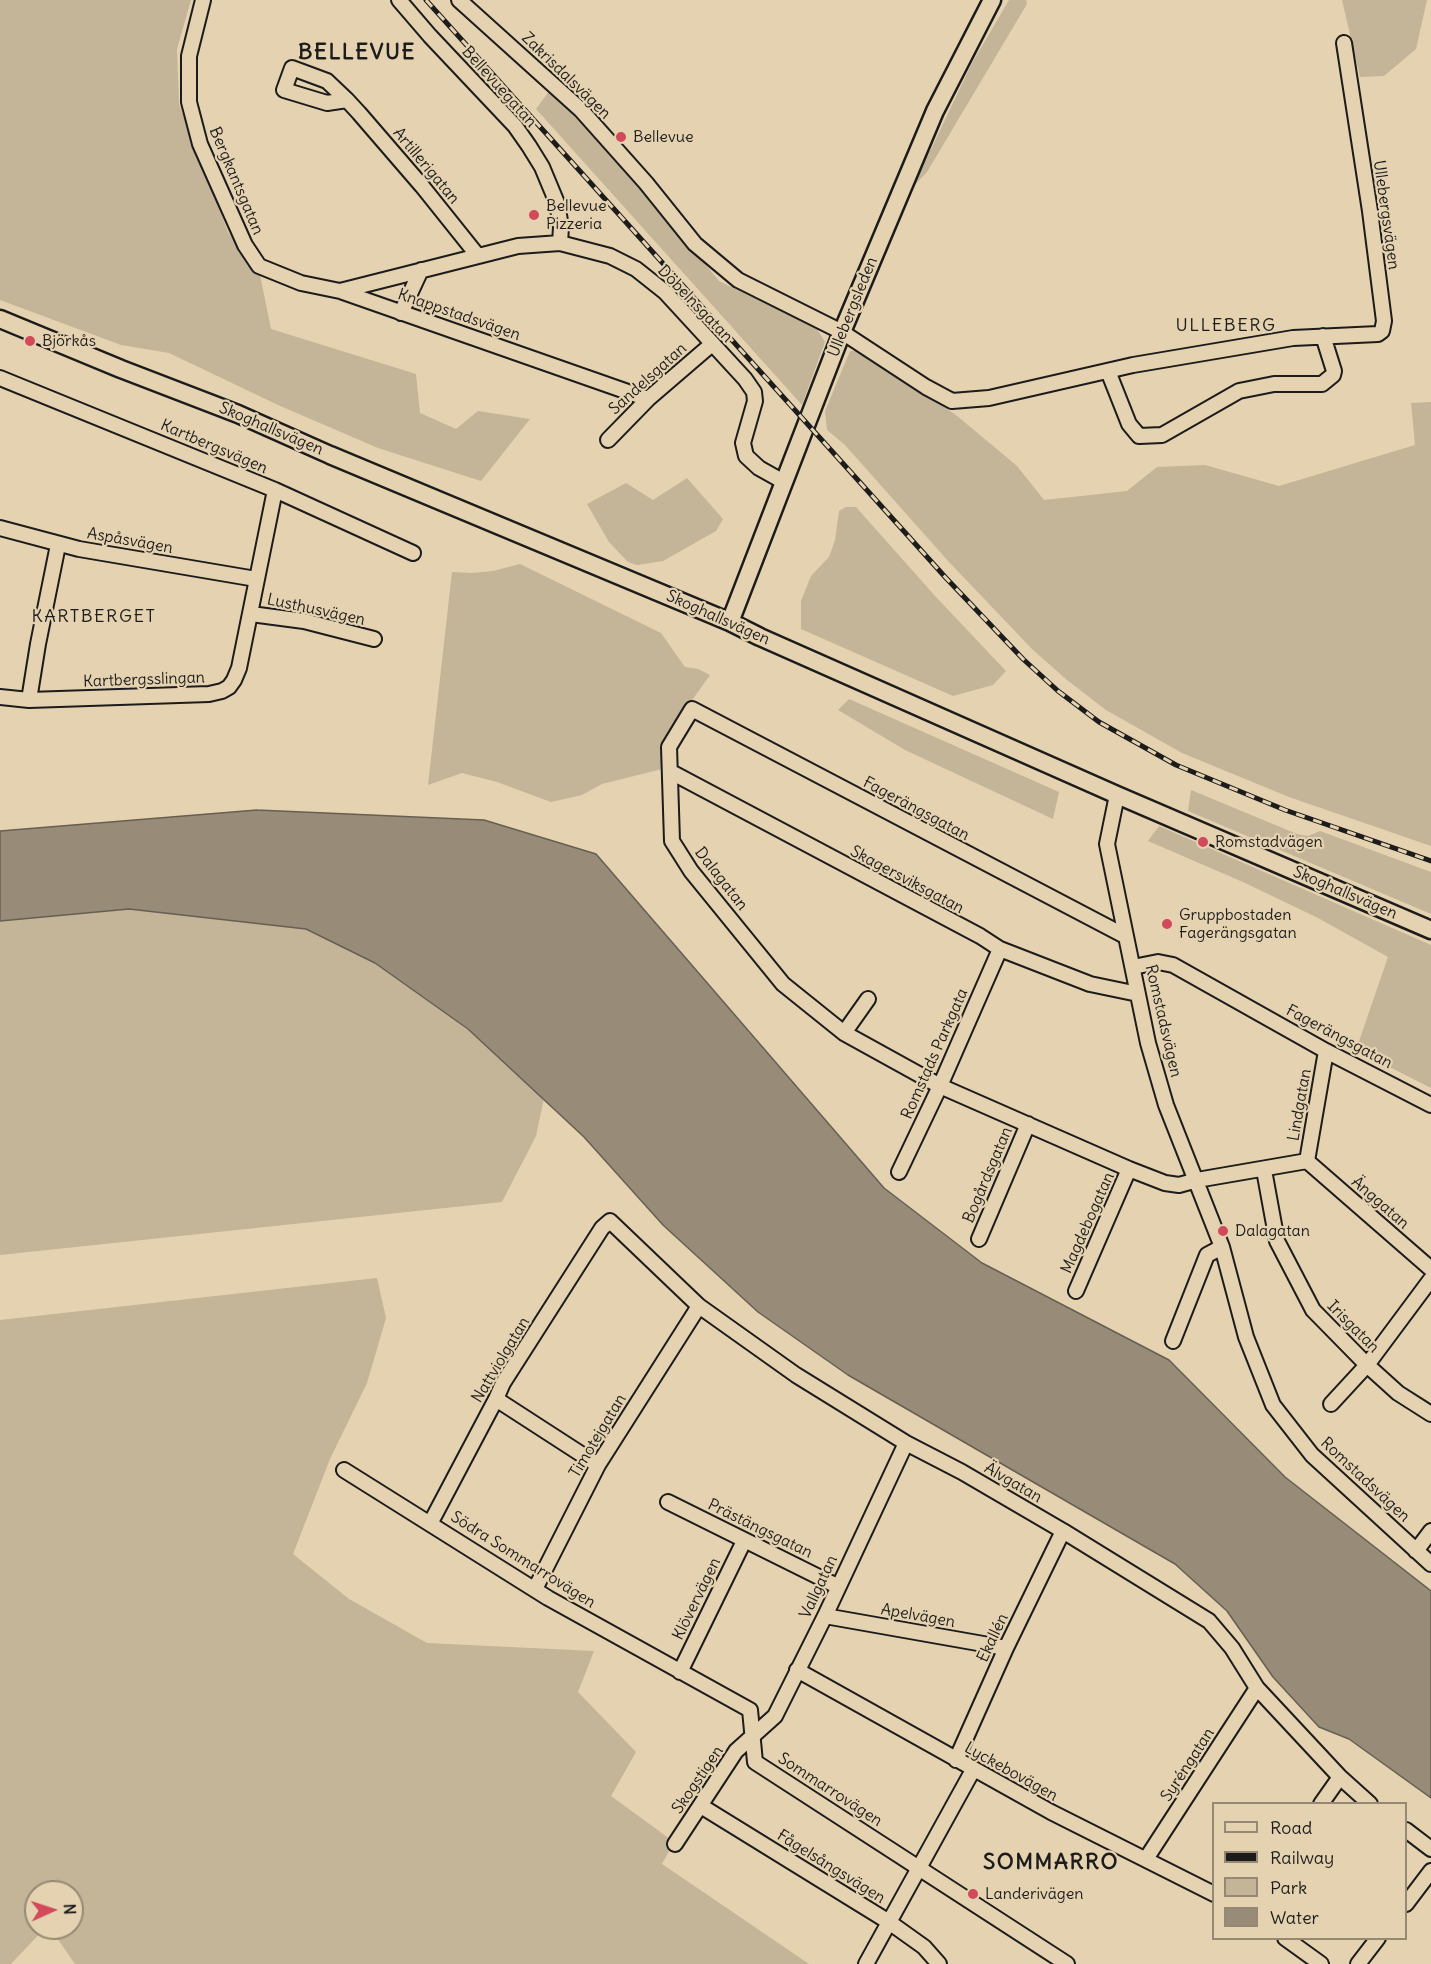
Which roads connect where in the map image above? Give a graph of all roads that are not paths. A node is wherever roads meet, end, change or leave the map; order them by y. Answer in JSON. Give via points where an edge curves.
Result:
{"nodes":[{"id":1,"x":203,"y":0,"type":"edge"},
{"id":2,"x":399,"y":0,"type":"edge"},
{"id":3,"x":992,"y":0,"type":"edge"},
{"id":4,"x":461,"y":1,"type":"edge"},
{"id":5,"x":1344,"y":43,"type":"dead end"},
{"id":6,"x":347,"y":100,"type":"dead end"},
{"id":7,"x":560,"y":243,"type":"junction"},
{"id":8,"x":478,"y":256,"type":"junction"},
{"id":9,"x":259,"y":266,"type":"joint"},
{"id":10,"x":421,"y":270,"type":"junction"},
{"id":11,"x":340,"y":291,"type":"junction"},
{"id":12,"x":400,"y":313,"type":"junction"},
{"id":13,"x":0,"y":319,"type":"edge"},
{"id":14,"x":842,"y":332,"type":"junction"},
{"id":15,"x":1323,"y":336,"type":"junction"},
{"id":16,"x":712,"y":344,"type":"junction"},
{"id":17,"x":1108,"y":371,"type":"junction"},
{"id":18,"x":0,"y":378,"type":"edge"},
{"id":19,"x":648,"y":399,"type":"junction"},
{"id":20,"x":608,"y":440,"type":"dead end"},
{"id":21,"x":784,"y":482,"type":"junction"},
{"id":22,"x":275,"y":490,"type":"junction"},
{"id":23,"x":0,"y":528,"type":"edge"},
{"id":24,"x":58,"y":545,"type":"junction"},
{"id":25,"x":413,"y":553,"type":"dead end"},
{"id":26,"x":256,"y":579,"type":"junction"},
{"id":27,"x":251,"y":614,"type":"junction"},
{"id":28,"x":730,"y":622,"type":"junction"},
{"id":29,"x":374,"y":639,"type":"dead end"},
{"id":30,"x":0,"y":697,"type":"edge"},
{"id":31,"x":29,"y":700,"type":"junction"},
{"id":32,"x":692,"y":708,"type":"joint"},
{"id":33,"x":671,"y":772,"type":"junction"},
{"id":34,"x":1117,"y":795,"type":"junction"},
{"id":35,"x":1431,"y":930,"type":"edge"},
{"id":36,"x":1125,"y":936,"type":"junction"},
{"id":37,"x":1000,"y":949,"type":"junction"},
{"id":38,"x":1133,"y":967,"type":"junction"},
{"id":39,"x":1138,"y":994,"type":"junction"},
{"id":40,"x":868,"y":999,"type":"dead end"},
{"id":41,"x":844,"y":1033,"type":"junction"},
{"id":42,"x":1326,"y":1051,"type":"junction"},
{"id":43,"x":940,"y":1086,"type":"junction"},
{"id":44,"x":1431,"y":1105,"type":"edge"},
{"id":45,"x":1028,"y":1125,"type":"junction"},
{"id":46,"x":1307,"y":1161,"type":"junction"},
{"id":47,"x":1129,"y":1169,"type":"junction"},
{"id":48,"x":1264,"y":1170,"type":"junction"},
{"id":49,"x":899,"y":1172,"type":"dead end"},
{"id":50,"x":1197,"y":1180,"type":"junction"},
{"id":51,"x":609,"y":1221,"type":"joint"},
{"id":52,"x":979,"y":1239,"type":"dead end"},
{"id":53,"x":1222,"y":1247,"type":"junction"},
{"id":54,"x":1431,"y":1269,"type":"edge"},
{"id":55,"x":1431,"y":1279,"type":"edge"},
{"id":56,"x":1076,"y":1291,"type":"dead end"},
{"id":57,"x":699,"y":1306,"type":"junction"},
{"id":58,"x":1173,"y":1341,"type":"dead end"},
{"id":59,"x":1367,"y":1365,"type":"junction"},
{"id":60,"x":496,"y":1399,"type":"junction"},
{"id":61,"x":1331,"y":1404,"type":"dead end"},
{"id":62,"x":1431,"y":1414,"type":"edge"},
{"id":63,"x":906,"y":1443,"type":"junction"},
{"id":64,"x":598,"y":1465,"type":"junction"},
{"id":65,"x":344,"y":1470,"type":"dead end"},
{"id":66,"x":668,"y":1502,"type":"dead end"},
{"id":67,"x":427,"y":1520,"type":"junction"},
{"id":68,"x":1431,"y":1531,"type":"edge"},
{"id":69,"x":1063,"y":1532,"type":"junction"},
{"id":70,"x":744,"y":1540,"type":"junction"},
{"id":71,"x":1416,"y":1551,"type":"junction"},
{"id":72,"x":1431,"y":1564,"type":"edge"},
{"id":73,"x":837,"y":1586,"type":"junction"},
{"id":74,"x":535,"y":1589,"type":"junction"},
{"id":75,"x":825,"y":1616,"type":"junction"},
{"id":76,"x":607,"y":1631,"type":"joint"},
{"id":77,"x":1006,"y":1648,"type":"junction"},
{"id":78,"x":797,"y":1670,"type":"junction"},
{"id":79,"x":680,"y":1672,"type":"junction"},
{"id":80,"x":1257,"y":1688,"type":"junction"},
{"id":81,"x":753,"y":1738,"type":"junction"},
{"id":82,"x":956,"y":1760,"type":"junction"},
{"id":83,"x":973,"y":1770,"type":"junction"},
{"id":84,"x":1340,"y":1777,"type":"junction"},
{"id":85,"x":1322,"y":1802,"type":"edge"},
{"id":86,"x":1369,"y":1802,"type":"edge"},
{"id":87,"x":701,"y":1806,"type":"junction"},
{"id":88,"x":1407,"y":1831,"type":"edge"},
{"id":89,"x":675,"y":1844,"type":"dead end"},
{"id":90,"x":1431,"y":1848,"type":"edge"},
{"id":91,"x":1146,"y":1859,"type":"junction"},
{"id":92,"x":918,"y":1866,"type":"junction"},
{"id":93,"x":1431,"y":1871,"type":"edge"},
{"id":94,"x":1212,"y":1893,"type":"edge"},
{"id":95,"x":1407,"y":1903,"type":"edge"},
{"id":96,"x":889,"y":1922,"type":"junction"},
{"id":97,"x":1288,"y":1940,"type":"edge"},
{"id":98,"x":1376,"y":1940,"type":"edge"},
{"id":99,"x":866,"y":1964,"type":"edge"},
{"id":100,"x":939,"y":1964,"type":"edge"},
{"id":101,"x":1067,"y":1964,"type":"edge"},
{"id":102,"x":1321,"y":1964,"type":"edge"},
{"id":103,"x":1358,"y":1964,"type":"edge"}],
"edges":[{"from":1,"to":9,"type":"street","name":"Bergkantsgatan","via":[[189,56],[189,102],[200,144],[245,245]]},
{"from":2,"to":7,"type":"street","name":"Bellevuegatan","via":[[530,147],[557,203]]},
{"from":3,"to":14,"type":"main road","name":"Ullebergsleden","via":[[935,111]]},
{"from":4,"to":14,"type":"street","name":"Zakrisdalsvägen","via":[[581,110],[695,244],[738,280]]},
{"from":5,"to":15,"type":"street","name":"Ullebergsvägen","via":[[1384,321],[1378,334]]},
{"from":6,"to":8,"type":"street","name":"Artillerigatan"},
{"from":7,"to":8,"type":"street","name":"Döbelnsgatan","via":[[518,246]]},
{"from":7,"to":16,"type":"street","name":"Döbelnsgatan","via":[[610,256],[636,269],[665,292]]},
{"from":8,"to":10,"type":"street","name":"Döbelnsgatan"},
{"from":9,"to":11,"type":"street","name":"Knappstadsvägen","via":[[301,283]]},
{"from":10,"to":11,"type":"street","name":"Döbelnsgatan"},
{"from":10,"to":12,"type":"street"},
{"from":11,"to":12,"type":"street","name":"Knappstadsvägen"},
{"from":12,"to":19,"type":"street","name":"Knappstadsvägen"},
{"from":13,"to":28,"type":"main road","name":"Skoghallsvägen","via":[[238,414]]},
{"from":14,"to":17,"type":"street","name":"Ullebergsvägen","via":[[952,401],[989,399]]},
{"from":14,"to":21,"type":"main road","name":"Ullebergsleden"},
{"from":15,"to":17,"type":"street","name":"Ullebergsvägen"},
{"from":15,"to":17,"type":"street","via":[[1334,371],[1322,384],[1274,384],[1239,391],[1162,435],[1139,436],[1128,424]]},
{"from":16,"to":19,"type":"street","name":"Sandelsgatan"},
{"from":16,"to":21,"type":"street","name":"Döbelnsgatan","via":[[754,392],[754,411],[743,443],[746,456]]},
{"from":18,"to":22,"type":"street","name":"Kartbergsvägen"},
{"from":19,"to":20,"type":"street","name":"Sandelsgatan"},
{"from":21,"to":28,"type":"main road","name":"Ullebergsleden"},
{"from":22,"to":25,"type":"street","name":"Kartbergsvägen"},
{"from":22,"to":26,"type":"street","name":"Kartbergsslingan"},
{"from":23,"to":24,"type":"street","name":"Aspåsvägen"},
{"from":24,"to":26,"type":"street","name":"Aspåsvägen"},
{"from":24,"to":31,"type":"street"},
{"from":26,"to":27,"type":"street","name":"Kartbergsslingan"},
{"from":27,"to":29,"type":"street","name":"Lusthusvägen","via":[[304,621]]},
{"from":27,"to":31,"type":"street","name":"Kartbergsslingan","via":[[234,680],[222,692]]},
{"from":28,"to":34,"type":"main road","name":"Skoghallsvägen"},
{"from":30,"to":31,"type":"street","name":"Kartbergsslingan"},
{"from":32,"to":33,"type":"street","name":"Dalagatan","via":[[669,747]]},
{"from":32,"to":36,"type":"street","name":"Fagerängsgatan"},
{"from":33,"to":37,"type":"street","name":"Skagersviksgatan"},
{"from":33,"to":41,"type":"street","name":"Dalagatan","via":[[672,841],[691,871],[783,984]]},
{"from":34,"to":35,"type":"main road","name":"Skoghallsvägen"},
{"from":34,"to":36,"type":"street","name":"Romstadsvägen","via":[[1107,844]]},
{"from":36,"to":38,"type":"street","name":"Romstadsvägen"},
{"from":37,"to":39,"type":"street","name":"Skagersviksgatan","via":[[1090,984]]},
{"from":37,"to":43,"type":"street","name":"Romstads Parkgata"},
{"from":38,"to":39,"type":"street","name":"Romstadsvägen"},
{"from":38,"to":42,"type":"street","name":"Fagerängsgatan","via":[[1158,962],[1173,964]]},
{"from":39,"to":50,"type":"street","name":"Romstadsvägen","via":[[1167,1105]]},
{"from":40,"to":41,"type":"street"},
{"from":41,"to":43,"type":"street","name":"Dalagatan"},
{"from":42,"to":44,"type":"street","name":"Fagerängsgatan"},
{"from":42,"to":46,"type":"street","name":"Lindgatan"},
{"from":43,"to":45,"type":"street","name":"Dalagatan"},
{"from":43,"to":49,"type":"street","name":"Romstads Parkgata"},
{"from":45,"to":47,"type":"street","name":"Dalagatan"},
{"from":45,"to":52,"type":"street","name":"Bogårdsgatan"},
{"from":46,"to":48,"type":"street","name":"Lindgatan"},
{"from":46,"to":54,"type":"street","name":"Änggatan"},
{"from":47,"to":50,"type":"street","name":"Dalagatan","via":[[1165,1183],[1179,1185]]},
{"from":47,"to":56,"type":"street","name":"Magdebogatan"},
{"from":48,"to":50,"type":"street","name":"Lindgatan"},
{"from":48,"to":59,"type":"street","name":"Irisgatan","via":[[1277,1241],[1313,1310]]},
{"from":50,"to":53,"type":"street","name":"Romstadsvägen"},
{"from":51,"to":57,"type":"street","name":"Älvgatan"},
{"from":51,"to":60,"type":"street","name":"Nattviolgatan"},
{"from":53,"to":58,"type":"street","via":[[1207,1255]]},
{"from":53,"to":71,"type":"street","name":"Romstadsvägen","via":[[1246,1337],[1273,1405],[1312,1455]]},
{"from":55,"to":59,"type":"street"},
{"from":57,"to":63,"type":"street","name":"Älvgatan","via":[[796,1375]]},
{"from":57,"to":64,"type":"street","name":"Timotejgatan"},
{"from":59,"to":61,"type":"street"},
{"from":59,"to":62,"type":"street","name":"Irisgatan","via":[[1398,1393]]},
{"from":60,"to":64,"type":"street"},
{"from":60,"to":67,"type":"street","name":"Nattviolgatan"},
{"from":63,"to":69,"type":"street","name":"Älvgatan"},
{"from":63,"to":73,"type":"street","name":"Vallgatan"},
{"from":64,"to":74,"type":"street","name":"Timotejgatan"},
{"from":65,"to":67,"type":"street"},
{"from":66,"to":70,"type":"street","name":"Prästängsgatan"},
{"from":67,"to":74,"type":"street","name":"Södra Sommarrovägen"},
{"from":68,"to":71,"type":"street"},
{"from":69,"to":77,"type":"street","name":"Ekallén"},
{"from":69,"to":80,"type":"street","name":"Älvgatan","via":[[1209,1621]]},
{"from":70,"to":73,"type":"street","name":"Prästängsgatan"},
{"from":70,"to":79,"type":"street","name":"Klövervägen"},
{"from":71,"to":72,"type":"street","name":"Romstadsvägen"},
{"from":73,"to":75,"type":"street","name":"Vallgatan"},
{"from":74,"to":76,"type":"street","name":"Södra Sommarrovägen"},
{"from":75,"to":77,"type":"street","name":"Apelvägen"},
{"from":75,"to":78,"type":"street","name":"Vallgatan"},
{"from":76,"to":79,"type":"street","name":"Sommarrovägen"},
{"from":77,"to":82,"type":"street","name":"Ekallén"},
{"from":78,"to":81,"type":"street","name":"Vallgatan","via":[[775,1716]]},
{"from":78,"to":82,"type":"street","name":"Lyckebovägen"},
{"from":79,"to":81,"type":"street","name":"Sommarrovägen","via":[[750,1710]]},
{"from":80,"to":84,"type":"street","name":"Älvgatan"},
{"from":80,"to":91,"type":"street","name":"Syréngatan"},
{"from":81,"to":87,"type":"street","name":"Skogstigen","via":[[736,1751]]},
{"from":81,"to":92,"type":"street","name":"Sommarrovägen","via":[[755,1762]]},
{"from":82,"to":83,"type":"street","name":"Lyckebovägen"},
{"from":83,"to":91,"type":"street","name":"Lyckebovägen"},
{"from":83,"to":92,"type":"street"},
{"from":84,"to":85,"type":"street"},
{"from":84,"to":86,"type":"street","name":"Älvgatan"},
{"from":87,"to":89,"type":"street","name":"Skogstigen"},
{"from":87,"to":96,"type":"street","name":"Fågelsångsvägen"},
{"from":88,"to":90,"type":"street"},
{"from":91,"to":94,"type":"street","name":"Lyckebovägen"},
{"from":92,"to":96,"type":"street"},
{"from":92,"to":101,"type":"street","name":"Sommarrovägen"},
{"from":93,"to":95,"type":"street"},
{"from":96,"to":99,"type":"street"},
{"from":96,"to":100,"type":"street","name":"Fågelsångsvägen","via":[[924,1947]]},
{"from":97,"to":102,"type":"street"},
{"from":98,"to":103,"type":"street"}]}
